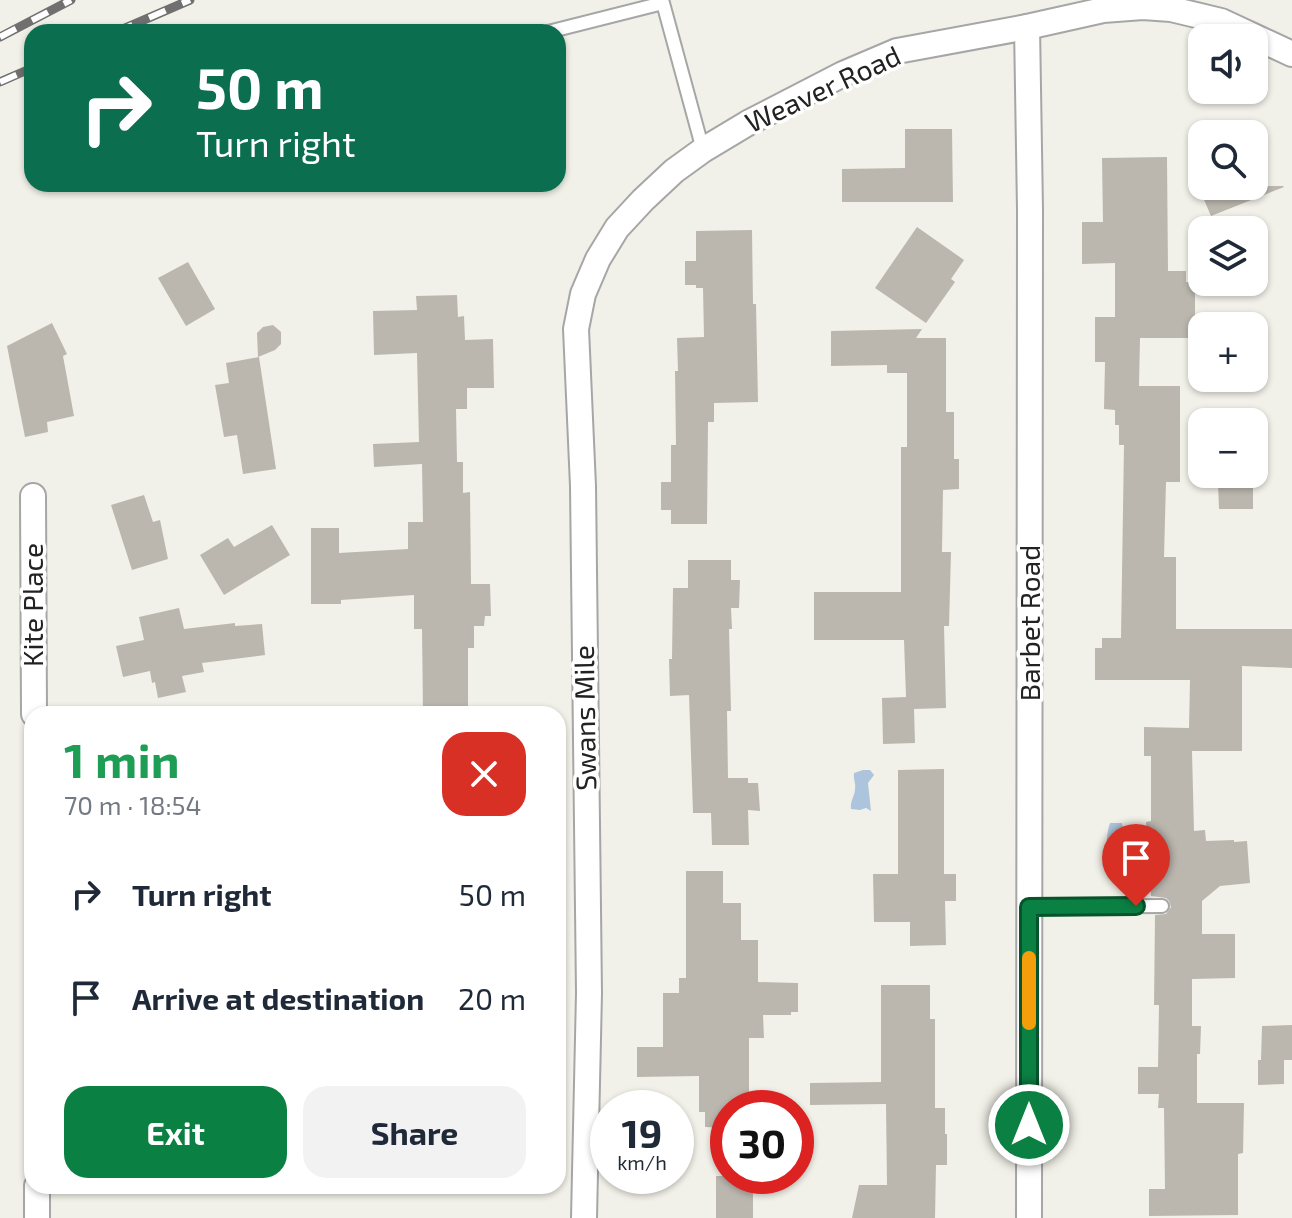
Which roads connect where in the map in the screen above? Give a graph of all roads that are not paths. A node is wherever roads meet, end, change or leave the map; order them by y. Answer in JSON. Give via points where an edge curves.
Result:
{"nodes":[{"id":1,"x":566,"y":27,"type":"edge"},
{"id":2,"x":1027,"y":27,"type":"junction"},
{"id":3,"x":1292,"y":54,"type":"edge"},
{"id":4,"x":703,"y":150,"type":"junction"},
{"id":5,"x":617,"y":228,"type":"joint"},
{"id":6,"x":33,"y":496,"type":"dead end"},
{"id":7,"x":34,"y":706,"type":"edge"},
{"id":8,"x":1162,"y":906,"type":"dead end"},
{"id":9,"x":1029,"y":907,"type":"junction"},
{"id":10,"x":37,"y":1194,"type":"edge"},
{"id":11,"x":37,"y":1218,"type":"edge"},
{"id":12,"x":584,"y":1218,"type":"edge"},
{"id":13,"x":1029,"y":1218,"type":"edge"}],
"edges":[{"from":1,"to":4,"type":"lane","via":[[663,3]]},
{"from":2,"to":3,"type":"street","name":"Weaver Road","via":[[1103,10],[1171,9],[1221,21]]},
{"from":2,"to":4,"type":"street","name":"Weaver Road","via":[[897,51],[843,74]]},
{"from":2,"to":9,"type":"street","name":"Barbet Road"},
{"from":4,"to":5,"type":"street","name":"Weaver Road"},
{"from":5,"to":12,"type":"street","name":"Swans Mile","via":[[583,294],[576,329],[589,993]]},
{"from":6,"to":7,"type":"street","name":"Kite Place"},
{"from":8,"to":9,"type":"lane"},
{"from":9,"to":13,"type":"street","name":"Barbet Road"},
{"from":10,"to":11,"type":"street"}]}
